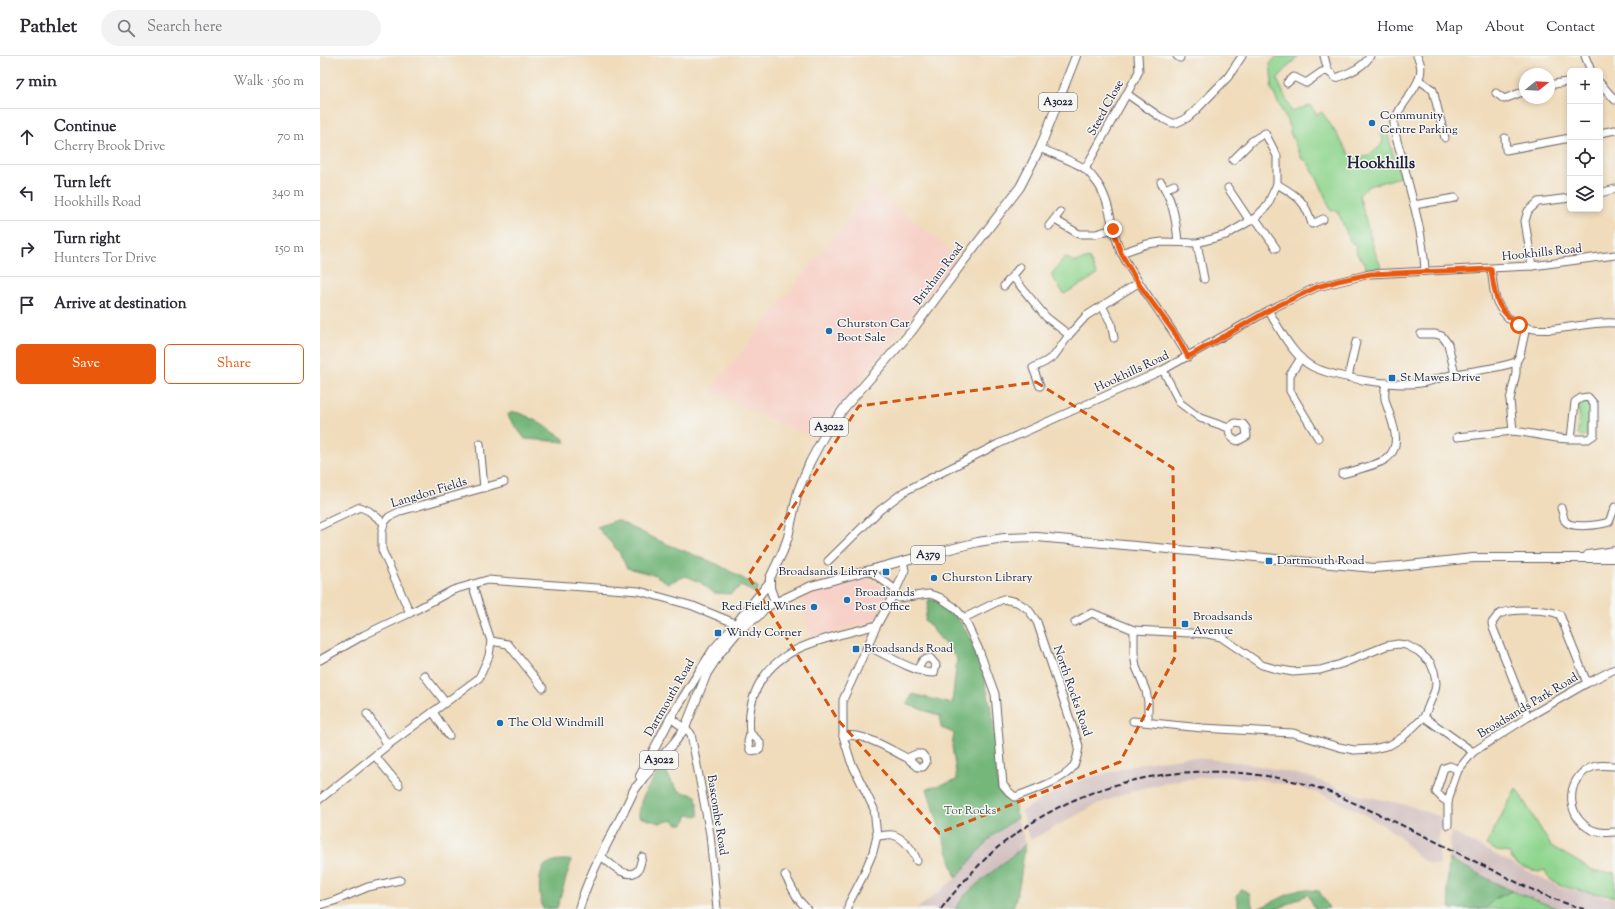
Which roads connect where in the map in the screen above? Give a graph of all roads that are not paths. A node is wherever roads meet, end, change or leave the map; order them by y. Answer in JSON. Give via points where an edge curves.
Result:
{"nodes":[{"id":1,"x":1076,"y":56,"type":"edge"},
{"id":2,"x":1138,"y":56,"type":"edge"},
{"id":3,"x":1242,"y":56,"type":"edge"},
{"id":4,"x":1324,"y":56,"type":"edge"},
{"id":5,"x":1370,"y":56,"type":"edge"},
{"id":6,"x":1417,"y":56,"type":"edge"},
{"id":7,"x":1585,"y":56,"type":"edge"},
{"id":8,"x":1588,"y":68,"type":"edge"},
{"id":9,"x":1328,"y":71,"type":"junction"},
{"id":10,"x":1419,"y":80,"type":"junction"},
{"id":11,"x":1567,"y":82,"type":"edge"},
{"id":12,"x":1287,"y":84,"type":"dead end"},
{"id":13,"x":1555,"y":84,"type":"edge"},
{"id":14,"x":1603,"y":86,"type":"edge"},
{"id":15,"x":1496,"y":93,"type":"dead end"},
{"id":16,"x":1127,"y":94,"type":"junction"},
{"id":17,"x":1519,"y":94,"type":"edge"},
{"id":18,"x":1615,"y":100,"type":"edge"},
{"id":19,"x":1615,"y":130,"type":"edge"},
{"id":20,"x":1603,"y":132,"type":"edge"},
{"id":21,"x":1445,"y":138,"type":"dead end"},
{"id":22,"x":1505,"y":138,"type":"dead end"},
{"id":23,"x":1567,"y":139,"type":"edge"},
{"id":24,"x":1040,"y":148,"type":"junction"},
{"id":25,"x":1232,"y":160,"type":"dead end"},
{"id":26,"x":1085,"y":169,"type":"junction"},
{"id":27,"x":1161,"y":182,"type":"dead end"},
{"id":28,"x":1277,"y":184,"type":"junction"},
{"id":29,"x":1174,"y":185,"type":"dead end"},
{"id":30,"x":1228,"y":188,"type":"dead end"},
{"id":31,"x":1165,"y":189,"type":"junction"},
{"id":32,"x":1615,"y":189,"type":"edge"},
{"id":33,"x":1603,"y":192,"type":"edge"},
{"id":34,"x":1455,"y":198,"type":"dead end"},
{"id":35,"x":1567,"y":198,"type":"edge"},
{"id":36,"x":1414,"y":205,"type":"junction"},
{"id":37,"x":1060,"y":212,"type":"dead end"},
{"id":38,"x":1252,"y":219,"type":"junction"},
{"id":39,"x":1322,"y":219,"type":"dead end"},
{"id":40,"x":1055,"y":220,"type":"junction"},
{"id":41,"x":1049,"y":226,"type":"dead end"},
{"id":42,"x":1113,"y":229,"type":"junction"},
{"id":43,"x":1178,"y":242,"type":"junction"},
{"id":44,"x":1197,"y":243,"type":"junction"},
{"id":45,"x":1276,"y":248,"type":"dead end"},
{"id":46,"x":1121,"y":253,"type":"junction"},
{"id":47,"x":1615,"y":255,"type":"edge"},
{"id":48,"x":1532,"y":266,"type":"junction"},
{"id":49,"x":1020,"y":267,"type":"dead end"},
{"id":50,"x":1491,"y":269,"type":"junction"},
{"id":51,"x":1424,"y":271,"type":"junction"},
{"id":52,"x":1013,"y":277,"type":"junction"},
{"id":53,"x":1204,"y":278,"type":"dead end"},
{"id":54,"x":1138,"y":283,"type":"junction"},
{"id":55,"x":1004,"y":286,"type":"dead end"},
{"id":56,"x":1102,"y":306,"type":"junction"},
{"id":57,"x":1268,"y":310,"type":"junction"},
{"id":58,"x":1615,"y":323,"type":"edge"},
{"id":59,"x":1526,"y":327,"type":"junction"},
{"id":60,"x":1421,"y":334,"type":"dead end"},
{"id":61,"x":1068,"y":335,"type":"junction"},
{"id":62,"x":1114,"y":338,"type":"dead end"},
{"id":63,"x":1356,"y":342,"type":"dead end"},
{"id":64,"x":1188,"y":357,"type":"junction"},
{"id":65,"x":1302,"y":358,"type":"junction"},
{"id":66,"x":1516,"y":362,"type":"junction"},
{"id":67,"x":1163,"y":370,"type":"junction"},
{"id":68,"x":1455,"y":374,"type":"junction"},
{"id":69,"x":1348,"y":377,"type":"junction"},
{"id":70,"x":1386,"y":383,"type":"junction"},
{"id":71,"x":1040,"y":386,"type":"dead end"},
{"id":72,"x":1229,"y":428,"type":"dead end"},
{"id":73,"x":1513,"y":431,"type":"junction"},
{"id":74,"x":1457,"y":437,"type":"dead end"},
{"id":75,"x":1318,"y":438,"type":"dead end"},
{"id":76,"x":1571,"y":439,"type":"junction"},
{"id":77,"x":480,"y":444,"type":"dead end"},
{"id":78,"x":1342,"y":474,"type":"dead end"},
{"id":79,"x":504,"y":482,"type":"dead end"},
{"id":80,"x":484,"y":488,"type":"junction"},
{"id":81,"x":1615,"y":507,"type":"edge"},
{"id":82,"x":1561,"y":508,"type":"dead end"},
{"id":83,"x":384,"y":523,"type":"junction"},
{"id":84,"x":320,"y":526,"type":"edge"},
{"id":85,"x":1615,"y":551,"type":"edge"},
{"id":86,"x":1615,"y":558,"type":"edge"},
{"id":87,"x":1568,"y":559,"type":"junction"},
{"id":88,"x":828,"y":561,"type":"dead end"},
{"id":89,"x":903,"y":561,"type":"junction"},
{"id":90,"x":870,"y":571,"type":"junction"},
{"id":91,"x":769,"y":583,"type":"junction"},
{"id":92,"x":472,"y":584,"type":"junction"},
{"id":93,"x":895,"y":593,"type":"junction"},
{"id":94,"x":775,"y":602,"type":"junction"},
{"id":95,"x":410,"y":613,"type":"junction"},
{"id":96,"x":964,"y":618,"type":"junction"},
{"id":97,"x":1075,"y":622,"type":"dead end"},
{"id":98,"x":877,"y":625,"type":"junction"},
{"id":99,"x":737,"y":626,"type":"junction"},
{"id":100,"x":1134,"y":630,"type":"junction"},
{"id":101,"x":491,"y":641,"type":"junction"},
{"id":102,"x":868,"y":646,"type":"junction"},
{"id":103,"x":320,"y":660,"type":"edge"},
{"id":104,"x":1615,"y":669,"type":"edge"},
{"id":105,"x":917,"y":670,"type":"dead end"},
{"id":106,"x":424,"y":675,"type":"dead end"},
{"id":107,"x":1587,"y":683,"type":"junction"},
{"id":108,"x":543,"y":688,"type":"dead end"},
{"id":109,"x":445,"y":702,"type":"junction"},
{"id":110,"x":433,"y":712,"type":"junction"},
{"id":111,"x":368,"y":714,"type":"dead end"},
{"id":112,"x":671,"y":717,"type":"junction"},
{"id":113,"x":1424,"y":717,"type":"junction"},
{"id":114,"x":1528,"y":717,"type":"junction"},
{"id":115,"x":1133,"y":720,"type":"dead end"},
{"id":116,"x":1148,"y":722,"type":"junction"},
{"id":117,"x":685,"y":728,"type":"junction"},
{"id":118,"x":750,"y":733,"type":"dead end"},
{"id":119,"x":449,"y":736,"type":"dead end"},
{"id":120,"x":842,"y":736,"type":"junction"},
{"id":121,"x":388,"y":745,"type":"junction"},
{"id":122,"x":1473,"y":752,"type":"junction"},
{"id":123,"x":375,"y":756,"type":"junction"},
{"id":124,"x":907,"y":758,"type":"dead end"},
{"id":125,"x":1615,"y":766,"type":"edge"},
{"id":126,"x":1458,"y":770,"type":"junction"},
{"id":127,"x":399,"y":785,"type":"dead end"},
{"id":128,"x":633,"y":792,"type":"junction"},
{"id":129,"x":320,"y":799,"type":"edge"},
{"id":130,"x":1448,"y":802,"type":"junction"},
{"id":131,"x":1448,"y":825,"type":"dead end"},
{"id":132,"x":1615,"y":832,"type":"edge"},
{"id":133,"x":877,"y":836,"type":"junction"},
{"id":134,"x":602,"y":856,"type":"junction"},
{"id":135,"x":642,"y":857,"type":"dead end"},
{"id":136,"x":918,"y":861,"type":"dead end"},
{"id":137,"x":785,"y":875,"type":"dead end"},
{"id":138,"x":400,"y":880,"type":"dead end"},
{"id":139,"x":320,"y":905,"type":"edge"},
{"id":140,"x":579,"y":909,"type":"edge"},
{"id":141,"x":718,"y":909,"type":"edge"},
{"id":142,"x":807,"y":909,"type":"edge"},
{"id":143,"x":848,"y":909,"type":"edge"}],
"edges":[{"from":1,"to":24,"type":"main road","name":"Brixham Road","number":"A3022"},
{"from":2,"to":16,"type":"street","name":"Steed Close","via":[[1139,71]]},
{"from":3,"to":16,"type":"street","via":[[1228,77],[1194,112],[1176,123],[1160,117]]},
{"from":4,"to":9,"type":"street"},
{"from":5,"to":9,"type":"street","via":[[1357,68],[1336,78]]},
{"from":6,"to":10,"type":"street","via":[[1422,73]]},
{"from":7,"to":8,"type":"street"},
{"from":9,"to":12,"type":"street","via":[[1306,83],[1294,77]]},
{"from":10,"to":21,"type":"street","via":[[1433,90]]},
{"from":10,"to":36,"type":"street","via":[[1394,120]]},
{"from":11,"to":13,"type":"street"},
{"from":14,"to":18,"type":"street"},
{"from":15,"to":17,"type":"street","via":[[1504,102]]},
{"from":16,"to":26,"type":"street","name":"Steed Close"},
{"from":19,"to":20,"type":"street"},
{"from":22,"to":23,"type":"street","via":[[1507,154]]},
{"from":24,"to":26,"type":"street"},
{"from":24,"to":91,"type":"main road","name":"Brixham Road","number":"A3022","via":[[1008,204],[911,332],[845,407],[825,434],[798,491],[788,537]]},
{"from":25,"to":28,"type":"street","via":[[1252,141],[1265,133],[1277,156]]},
{"from":26,"to":42,"type":"street","via":[[1103,192]]},
{"from":27,"to":31,"type":"street"},
{"from":28,"to":38,"type":"street","via":[[1267,206]]},
{"from":28,"to":39,"type":"street","via":[[1297,195],[1309,211],[1312,224]]},
{"from":29,"to":31,"type":"street"},
{"from":30,"to":38,"type":"street"},
{"from":31,"to":43,"type":"street","via":[[1176,219]]},
{"from":32,"to":33,"type":"street"},
{"from":34,"to":36,"type":"street"},
{"from":35,"to":48,"type":"street","via":[[1538,202],[1528,211],[1525,220]]},
{"from":36,"to":51,"type":"street","via":[[1422,239]]},
{"from":37,"to":40,"type":"street"},
{"from":38,"to":44,"type":"street","via":[[1226,235]]},
{"from":38,"to":45,"type":"street"},
{"from":40,"to":41,"type":"street"},
{"from":40,"to":42,"type":"street","via":[[1078,234],[1096,234]]},
{"from":42,"to":46,"type":"street"},
{"from":43,"to":44,"type":"street"},
{"from":43,"to":46,"type":"street","via":[[1147,244]]},
{"from":44,"to":53,"type":"street"},
{"from":46,"to":54,"type":"street"},
{"from":47,"to":48,"type":"street","name":"Hookhills Road"},
{"from":48,"to":50,"type":"street","name":"Hookhills Road"},
{"from":49,"to":52,"type":"street"},
{"from":50,"to":51,"type":"street","name":"Hookhills Road"},
{"from":50,"to":59,"type":"street","via":[[1497,301],[1508,317]]},
{"from":51,"to":57,"type":"street","name":"Hookhills Road","via":[[1370,274],[1338,281],[1317,287]]},
{"from":52,"to":55,"type":"street"},
{"from":52,"to":61,"type":"street","via":[[1046,317]]},
{"from":54,"to":56,"type":"street"},
{"from":54,"to":64,"type":"street","via":[[1176,335]]},
{"from":56,"to":61,"type":"street","via":[[1086,316]]},
{"from":56,"to":62,"type":"street","via":[[1111,323]]},
{"from":57,"to":64,"type":"street","name":"Hookhills Road"},
{"from":57,"to":65,"type":"street"},
{"from":58,"to":59,"type":"street","via":[[1539,330]]},
{"from":59,"to":66,"type":"street"},
{"from":60,"to":68,"type":"street","via":[[1442,336],[1448,344]]},
{"from":61,"to":71,"type":"street","via":[[1054,356],[1046,362],[1031,365]]},
{"from":63,"to":69,"type":"street"},
{"from":64,"to":67,"type":"street","name":"Hookhills Road"},
{"from":65,"to":69,"type":"street","via":[[1313,367]]},
{"from":65,"to":75,"type":"street","via":[[1290,375],[1290,391]]},
{"from":66,"to":68,"type":"street"},
{"from":66,"to":73,"type":"street","via":[[1510,400]]},
{"from":67,"to":72,"type":"street","via":[[1180,403],[1200,418]]},
{"from":67,"to":88,"type":"street","name":"Hookhills Road","via":[[998,444],[905,491],[880,510]]},
{"from":68,"to":70,"type":"street","via":[[1420,383]]},
{"from":69,"to":70,"type":"street"},
{"from":70,"to":78,"type":"street","via":[[1385,396],[1396,436],[1392,451],[1386,459]]},
{"from":73,"to":74,"type":"street"},
{"from":73,"to":76,"type":"street"},
{"from":76,"to":76,"type":"street","via":[[1575,402],[1588,397],[1594,404],[1594,435],[1588,439]]},
{"from":77,"to":80,"type":"street","name":"Langdon Fields"},
{"from":79,"to":80,"type":"street","name":"Langdon Fields"},
{"from":80,"to":83,"type":"street","name":"Langdon Fields","via":[[401,511],[389,516]]},
{"from":81,"to":82,"type":"street","via":[[1608,522],[1593,526],[1569,524]]},
{"from":83,"to":84,"type":"street","name":"Langdon Fields","via":[[360,507]]},
{"from":83,"to":95,"type":"street","name":"Langdon Fields","via":[[382,550]]},
{"from":85,"to":87,"type":"main road","number":"A379"},
{"from":86,"to":87,"type":"main road","number":"A379"},
{"from":87,"to":89,"type":"main road","number":"A379","via":[[1473,558],[1374,568],[1021,537],[978,542]]},
{"from":89,"to":90,"type":"main road","number":"A379"},
{"from":89,"to":93,"type":"street","via":[[905,570]]},
{"from":90,"to":93,"type":"street"},
{"from":90,"to":94,"type":"main road","number":"A379","via":[[811,586]]},
{"from":91,"to":94,"type":"main road"},
{"from":91,"to":99,"type":"main road","name":"Brixham Road","number":"A3022"},
{"from":92,"to":95,"type":"street","via":[[453,590]]},
{"from":92,"to":99,"type":"street","via":[[487,580],[639,591],[693,606]]},
{"from":92,"to":101,"type":"street"},
{"from":93,"to":96,"type":"street","name":"North Rocks Road","via":[[899,598],[929,594],[939,597]]},
{"from":93,"to":98,"type":"street"},
{"from":94,"to":99,"type":"main road"},
{"from":95,"to":103,"type":"street"},
{"from":96,"to":96,"type":"street","name":"North Rocks Road","via":[[1003,599],[1017,602],[1028,609],[1037,622],[1079,746],[1073,768],[1061,777],[1015,797],[1004,785],[995,694]]},
{"from":97,"to":100,"type":"street","via":[[1092,613]]},
{"from":98,"to":102,"type":"street"},
{"from":98,"to":118,"type":"street","via":[[806,645],[781,658],[761,680],[754,694],[748,719]]},
{"from":99,"to":112,"type":"main road","name":"Dartmouth Road","number":"A3022","via":[[713,650]]},
{"from":99,"to":117,"type":"main road","name":"Dartmouth Road","number":"A3022","via":[[707,674]]},
{"from":100,"to":113,"type":"street","via":[[1221,637],[1262,665],[1293,672],[1320,670],[1386,646],[1406,645],[1424,656],[1434,671],[1436,683]]},
{"from":100,"to":116,"type":"street","via":[[1134,654],[1136,667],[1146,691]]},
{"from":101,"to":108,"type":"street","via":[[508,644]]},
{"from":101,"to":109,"type":"street","via":[[489,656],[479,678]]},
{"from":102,"to":105,"type":"street"},
{"from":102,"to":120,"type":"street","via":[[843,700]]},
{"from":104,"to":107,"type":"street","name":"Broadsands Park Road"},
{"from":106,"to":109,"type":"street"},
{"from":107,"to":114,"type":"street","name":"Broadsands Park Road"},
{"from":107,"to":114,"type":"street","via":[[1560,615],[1548,611],[1498,614],[1492,623],[1493,628]]},
{"from":109,"to":110,"type":"street"},
{"from":110,"to":119,"type":"street"},
{"from":110,"to":121,"type":"street"},
{"from":111,"to":121,"type":"street"},
{"from":112,"to":117,"type":"street"},
{"from":112,"to":128,"type":"main road","name":"Dartmouth Road","number":"A3022"},
{"from":113,"to":116,"type":"street","via":[[1414,729],[1390,745],[1365,750],[1339,747],[1293,733]]},
{"from":113,"to":122,"type":"street"},
{"from":114,"to":122,"type":"street","name":"Broadsands Park Road"},
{"from":115,"to":116,"type":"street"},
{"from":117,"to":128,"type":"main road","name":"Dartmouth Road","number":"A3022"},
{"from":117,"to":141,"type":"street","name":"Bascombe Road","via":[[691,734],[704,798]]},
{"from":120,"to":124,"type":"street","via":[[852,735],[874,741]]},
{"from":120,"to":133,"type":"street","via":[[851,762],[874,809]]},
{"from":121,"to":123,"type":"street"},
{"from":122,"to":126,"type":"street","name":"Broadsands Park Road"},
{"from":123,"to":127,"type":"street"},
{"from":123,"to":129,"type":"street"},
{"from":125,"to":132,"type":"street","via":[[1595,766],[1585,772],[1578,779],[1571,795],[1572,805],[1579,820],[1600,832]]},
{"from":126,"to":130,"type":"street","name":"Broadsands Park Road"},
{"from":126,"to":130,"type":"street","via":[[1450,766],[1444,768],[1440,778],[1436,792]]},
{"from":128,"to":134,"type":"main road","name":"Dartmouth Road","number":"A3022"},
{"from":130,"to":131,"type":"street","name":"Broadsands Park Road"},
{"from":133,"to":136,"type":"street","via":[[892,835],[902,841],[915,853]]},
{"from":133,"to":143,"type":"street","via":[[873,852]]},
{"from":134,"to":135,"type":"street","via":[[614,868],[628,873],[639,869]]},
{"from":134,"to":140,"type":"main road","name":"Dartmouth Road","number":"A3022"},
{"from":137,"to":142,"type":"street","via":[[798,899]]},
{"from":138,"to":139,"type":"street","via":[[368,887]]}]}
